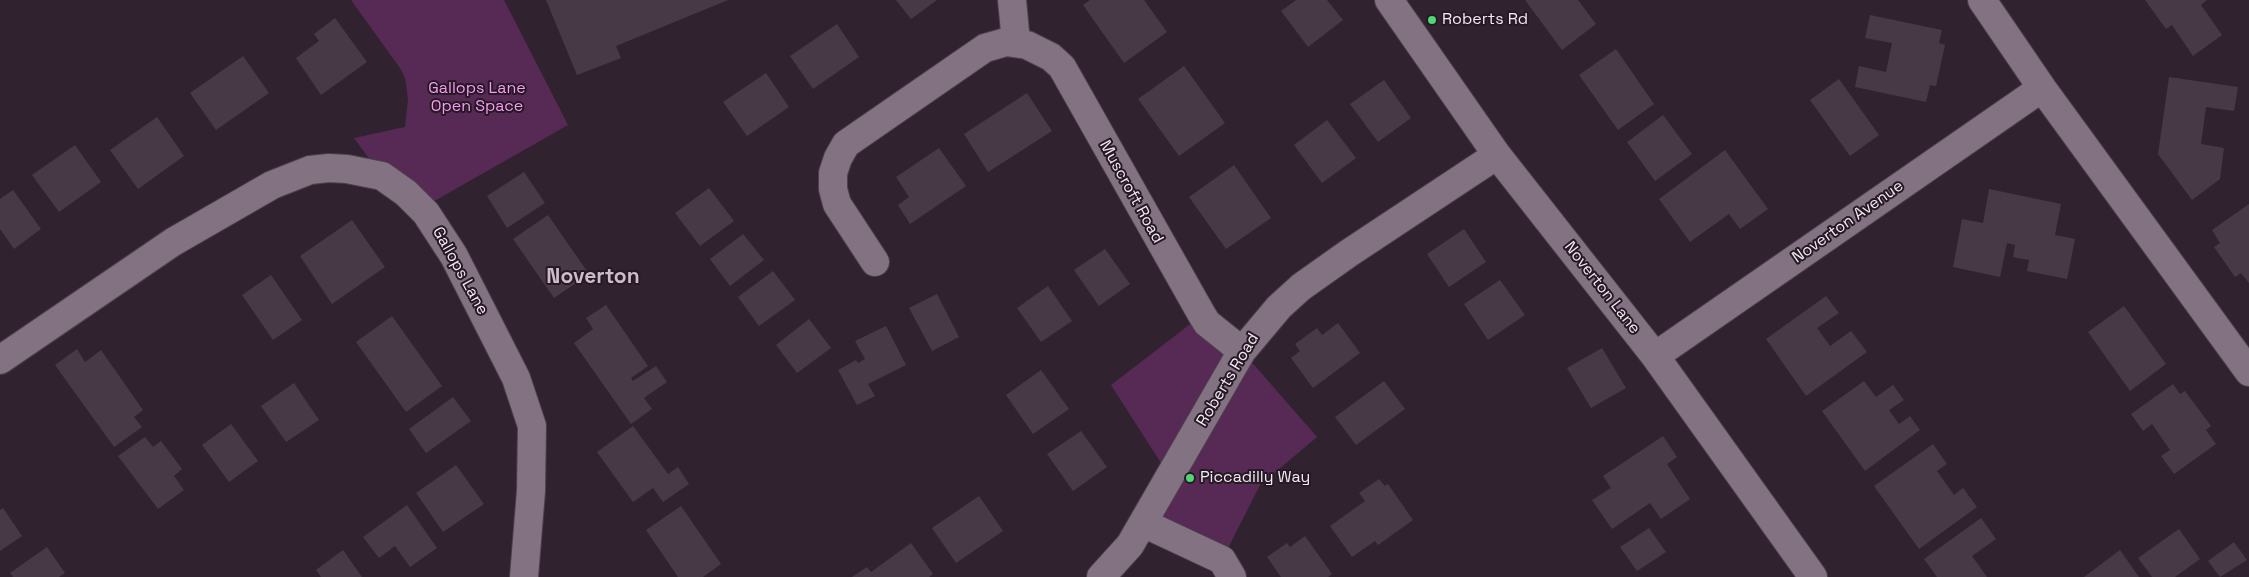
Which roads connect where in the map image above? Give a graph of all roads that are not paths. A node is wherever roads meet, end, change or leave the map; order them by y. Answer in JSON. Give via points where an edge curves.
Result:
{"nodes":[{"id":1,"x":1012,"y":0,"type":"edge"},
{"id":2,"x":1389,"y":0,"type":"edge"},
{"id":3,"x":1982,"y":0,"type":"edge"},
{"id":4,"x":1016,"y":42,"type":"junction"},
{"id":5,"x":2042,"y":88,"type":"junction"},
{"id":6,"x":1497,"y":155,"type":"junction"},
{"id":7,"x":875,"y":262,"type":"dead end"},
{"id":8,"x":1242,"y":351,"type":"junction"},
{"id":9,"x":1655,"y":356,"type":"junction"},
{"id":10,"x":0,"y":360,"type":"edge"},
{"id":11,"x":2249,"y":372,"type":"edge"},
{"id":12,"x":1143,"y":523,"type":"junction"},
{"id":13,"x":524,"y":577,"type":"edge"},
{"id":14,"x":1101,"y":577,"type":"edge"},
{"id":15,"x":1232,"y":577,"type":"edge"},
{"id":16,"x":1813,"y":577,"type":"edge"}],
"edges":[{"from":1,"to":4,"type":"street"},
{"from":2,"to":6,"type":"street","name":"Noverton Lane"},
{"from":3,"to":5,"type":"street"},
{"from":4,"to":7,"type":"street","name":"Muscroft Road","via":[[985,48],[846,144],[833,173],[833,189],[837,204]]},
{"from":4,"to":8,"type":"street","name":"Muscroft Road","via":[[1038,49],[1062,67],[1202,315]]},
{"from":5,"to":9,"type":"street","name":"Noverton Avenue"},
{"from":5,"to":11,"type":"street"},
{"from":6,"to":8,"type":"street","name":"Roberts Road","via":[[1301,287],[1279,307]]},
{"from":6,"to":9,"type":"street","name":"Noverton Lane"},
{"from":8,"to":12,"type":"street","name":"Roberts Road"},
{"from":9,"to":16,"type":"street","name":"Noverton Lane"},
{"from":10,"to":13,"type":"street","name":"Gallops Lane","via":[[173,242],[272,185],[310,170],[329,168],[382,176],[426,213],[454,256],[516,378],[532,426]]},
{"from":12,"to":14,"type":"street","name":"Roberts Road","via":[[1130,545]]},
{"from":12,"to":15,"type":"street","via":[[1222,560]]}]}
